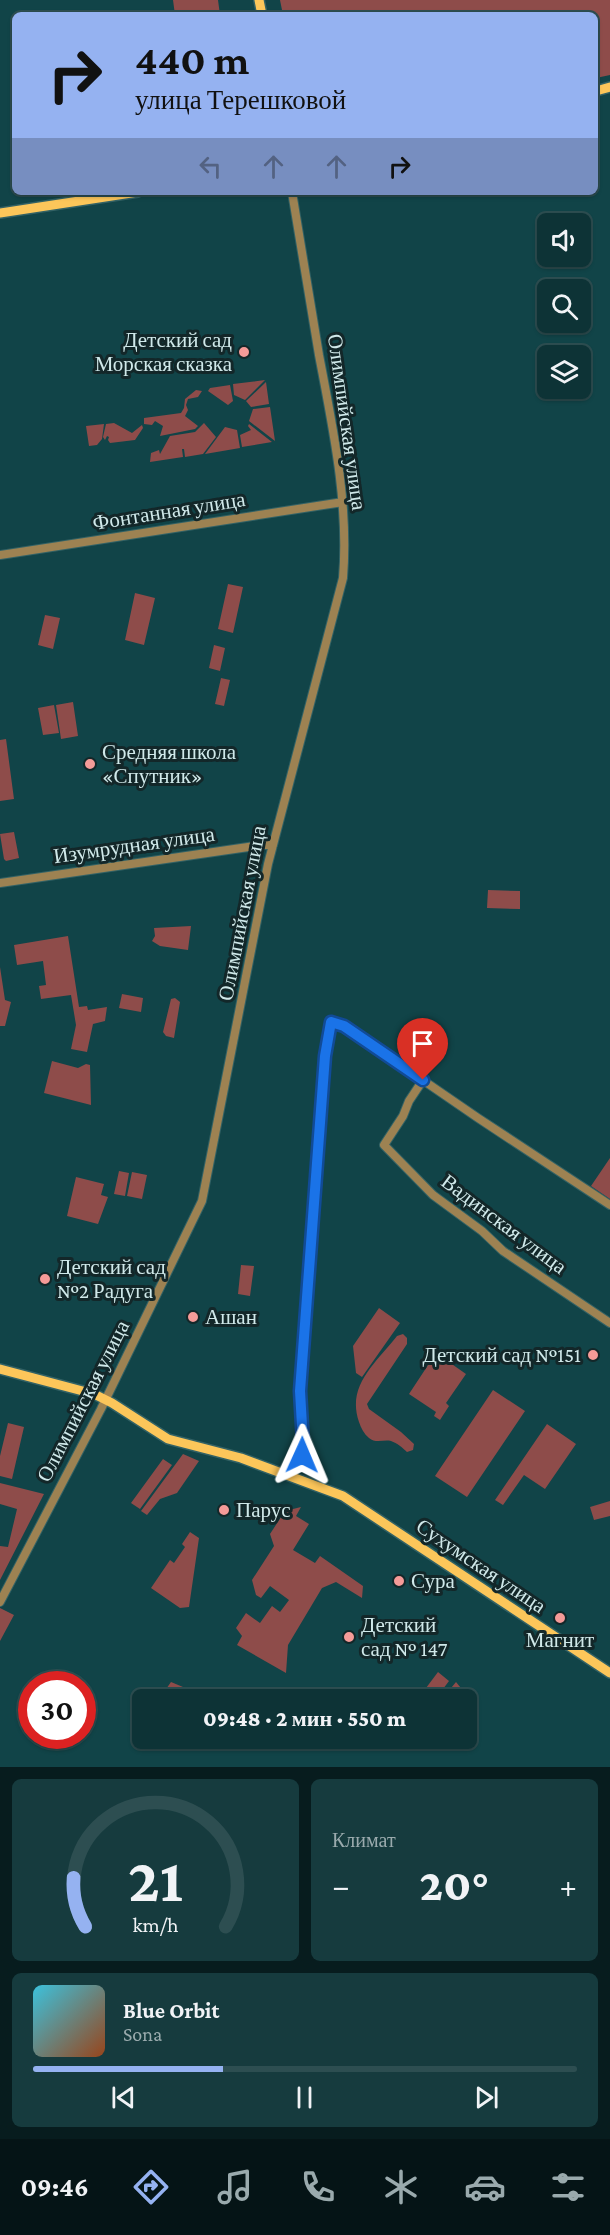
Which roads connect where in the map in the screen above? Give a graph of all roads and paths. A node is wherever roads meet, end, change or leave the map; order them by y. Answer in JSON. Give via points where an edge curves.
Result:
{"nodes":[{"id":1,"x":118,"y":195,"type":"edge"},
{"id":2,"x":293,"y":195,"type":"edge"},
{"id":3,"x":0,"y":213,"type":"edge"},
{"id":4,"x":343,"y":502,"type":"junction"},
{"id":5,"x":0,"y":555,"type":"edge"},
{"id":6,"x":273,"y":845,"type":"junction"},
{"id":7,"x":0,"y":883,"type":"edge"},
{"id":8,"x":423,"y":1080,"type":"junction"},
{"id":9,"x":610,"y":1205,"type":"edge"},
{"id":10,"x":610,"y":1323,"type":"edge"},
{"id":11,"x":0,"y":1369,"type":"edge"},
{"id":12,"x":105,"y":1398,"type":"junction"},
{"id":13,"x":291,"y":1476,"type":"junction"},
{"id":14,"x":0,"y":1602,"type":"edge"},
{"id":15,"x":610,"y":1673,"type":"edge"}],
"edges":[{"from":1,"to":3,"type":"main road"},
{"from":2,"to":4,"type":"street","name":"Олимпийская улица","via":[[338,453]]},
{"from":4,"to":5,"type":"street","name":"Фонтанная улица"},
{"from":4,"to":6,"type":"street","name":"Олимпийская улица","via":[[343,578]]},
{"from":6,"to":7,"type":"street","name":"Изумрудная улица"},
{"from":6,"to":12,"type":"street","name":"Олимпийская улица","via":[[202,1201]]},
{"from":8,"to":9,"type":"street"},
{"from":8,"to":10,"type":"street","name":"Вадинская улица","via":[[384,1145],[432,1195],[503,1251]]},
{"from":8,"to":13,"type":"street","via":[[344,1026],[331,1022],[325,1056],[302,1358],[302,1455]]},
{"from":11,"to":12,"type":"main road","name":"Сухумская улица"},
{"from":12,"to":13,"type":"main road","name":"Сухумская улица","via":[[168,1438]]},
{"from":12,"to":14,"type":"street","name":"Олимпийская улица"},
{"from":13,"to":15,"type":"main road","name":"Сухумская улица","via":[[350,1500]]}]}
